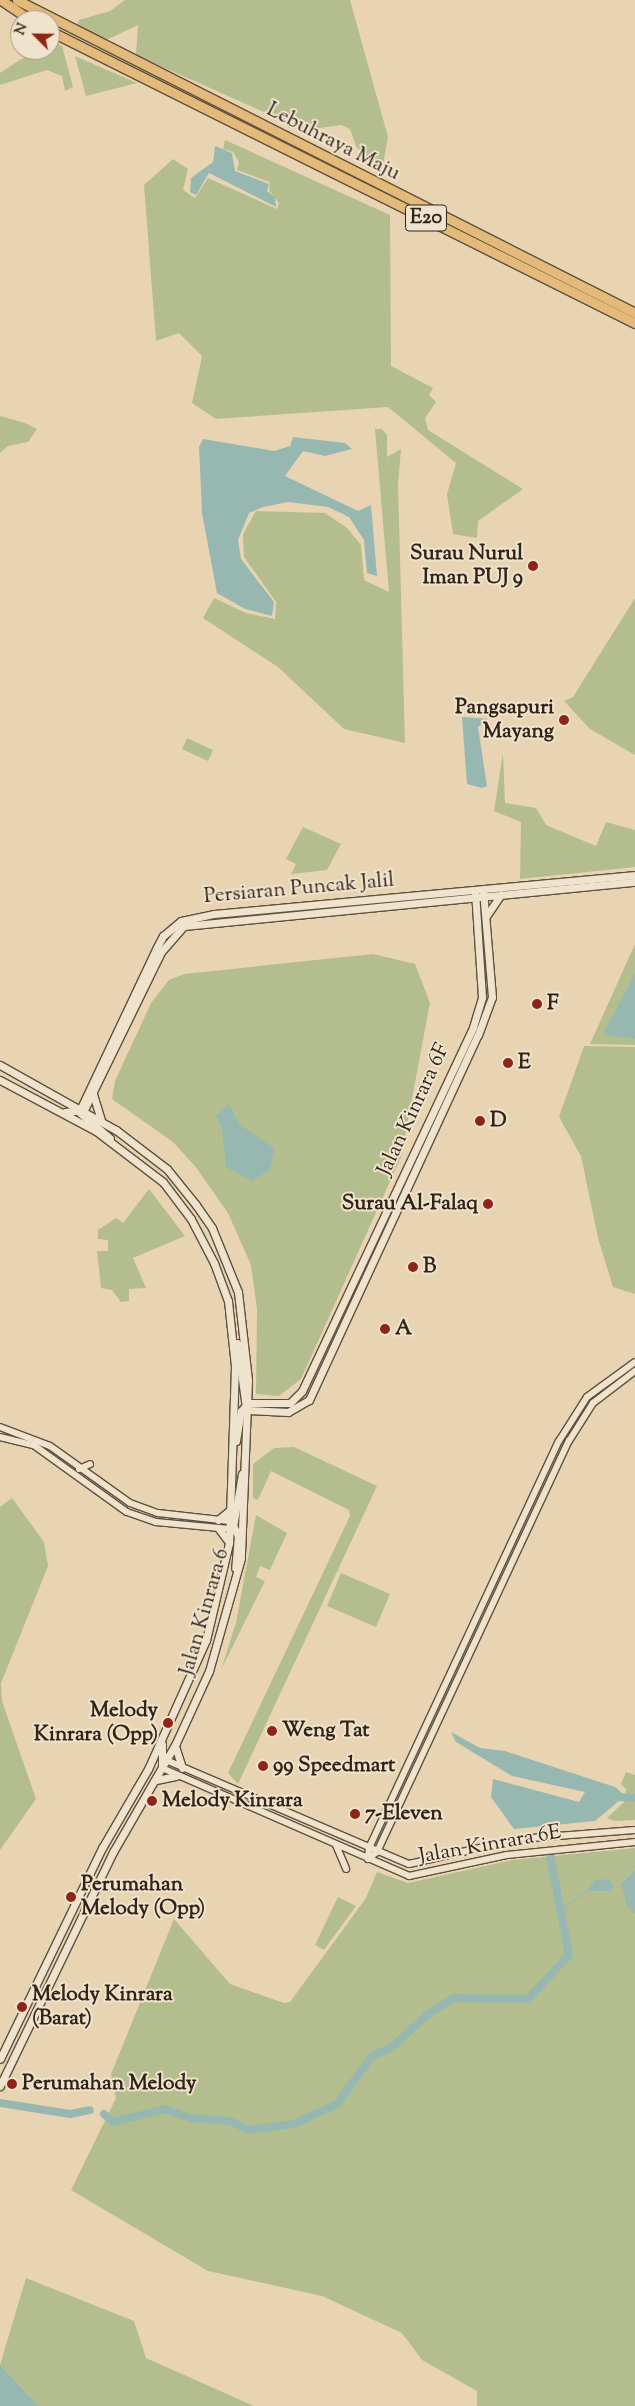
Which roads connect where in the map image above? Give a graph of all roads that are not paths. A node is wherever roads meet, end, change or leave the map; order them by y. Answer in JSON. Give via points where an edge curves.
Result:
{"nodes":[{"id":1,"x":1,"y":0,"type":"edge"},
{"id":2,"x":17,"y":0,"type":"edge"},
{"id":3,"x":16,"y":10,"type":"edge"},
{"id":4,"x":60,"y":36,"type":"edge"},
{"id":5,"x":219,"y":109,"type":"junction"},
{"id":6,"x":635,"y":313,"type":"edge"},
{"id":7,"x":635,"y":323,"type":"edge"},
{"id":8,"x":635,"y":875,"type":"edge"},
{"id":9,"x":635,"y":882,"type":"edge"},
{"id":10,"x":480,"y":890,"type":"junction"},
{"id":11,"x":504,"y":893,"type":"junction"},
{"id":12,"x":475,"y":896,"type":"junction"},
{"id":13,"x":457,"y":900,"type":"junction"},
{"id":14,"x":350,"y":902,"type":"junction"},
{"id":15,"x":358,"y":910,"type":"junction"},
{"id":16,"x":477,"y":917,"type":"junction"},
{"id":17,"x":486,"y":918,"type":"junction"},
{"id":18,"x":0,"y":1065,"type":"edge"},
{"id":19,"x":452,"y":1071,"type":"junction"},
{"id":20,"x":460,"y":1075,"type":"junction"},
{"id":21,"x":0,"y":1080,"type":"edge"},
{"id":22,"x":93,"y":1094,"type":"junction"},
{"id":23,"x":84,"y":1097,"type":"junction"},
{"id":24,"x":70,"y":1103,"type":"junction"},
{"id":25,"x":81,"y":1110,"type":"junction"},
{"id":26,"x":60,"y":1111,"type":"junction"},
{"id":27,"x":102,"y":1120,"type":"junction"},
{"id":28,"x":112,"y":1141,"type":"junction"},
{"id":29,"x":367,"y":1251,"type":"junction"},
{"id":30,"x":375,"y":1255,"type":"junction"},
{"id":31,"x":233,"y":1338,"type":"junction"},
{"id":32,"x":635,"y":1362,"type":"edge"},
{"id":33,"x":635,"y":1370,"type":"edge"},
{"id":34,"x":248,"y":1389,"type":"junction"},
{"id":35,"x":246,"y":1407,"type":"junction"},
{"id":36,"x":263,"y":1407,"type":"junction"},
{"id":37,"x":247,"y":1421,"type":"junction"},
{"id":38,"x":0,"y":1427,"type":"edge"},
{"id":39,"x":0,"y":1437,"type":"edge"},
{"id":40,"x":233,"y":1458,"type":"junction"},
{"id":41,"x":245,"y":1459,"type":"junction"},
{"id":42,"x":90,"y":1464,"type":"dead end"},
{"id":43,"x":82,"y":1471,"type":"junction"},
{"id":44,"x":84,"y":1484,"type":"junction"},
{"id":45,"x":231,"y":1509,"type":"junction"},
{"id":46,"x":218,"y":1520,"type":"junction"},
{"id":47,"x":231,"y":1525,"type":"junction"},
{"id":48,"x":219,"y":1529,"type":"junction"},
{"id":49,"x":229,"y":1543,"type":"junction"},
{"id":50,"x":233,"y":1593,"type":"junction"},
{"id":51,"x":163,"y":1738,"type":"junction"},
{"id":52,"x":176,"y":1743,"type":"junction"},
{"id":53,"x":163,"y":1764,"type":"junction"},
{"id":54,"x":182,"y":1768,"type":"junction"},
{"id":55,"x":148,"y":1769,"type":"junction"},
{"id":56,"x":176,"y":1776,"type":"junction"},
{"id":57,"x":156,"y":1780,"type":"junction"},
{"id":58,"x":635,"y":1830,"type":"edge"},
{"id":59,"x":374,"y":1836,"type":"junction"},
{"id":60,"x":381,"y":1842,"type":"junction"},
{"id":61,"x":635,"y":1842,"type":"edge"},
{"id":62,"x":357,"y":1843,"type":"junction"},
{"id":63,"x":336,"y":1845,"type":"junction"},
{"id":64,"x":368,"y":1848,"type":"junction"},
{"id":65,"x":376,"y":1852,"type":"junction"},
{"id":66,"x":388,"y":1856,"type":"junction"},
{"id":67,"x":368,"y":1860,"type":"junction"},
{"id":68,"x":346,"y":1869,"type":"dead end"},
{"id":69,"x":0,"y":2059,"type":"edge"},
{"id":70,"x":0,"y":2086,"type":"edge"}],
"edges":[{"from":1,"to":3,"type":"highway"},
{"from":2,"to":5,"type":"highway","name":"Lebuhraya Maju","number":"E20"},
{"from":4,"to":5,"type":"highway","name":"Lebuhraya Maju","number":"E20"},
{"from":5,"to":6,"type":"highway","name":"Lebuhraya Maju","number":"E20"},
{"from":5,"to":7,"type":"highway","name":"Lebuhraya Maju","number":"E20"},
{"from":8,"to":10,"type":"main road","name":"Persiaran Puncak Jalil"},
{"from":9,"to":11,"type":"main road","name":"Persiaran Puncak Jalil"},
{"from":10,"to":11,"type":"main road","name":"Persiaran Puncak Jalil"},
{"from":10,"to":12,"type":"main road","name":"Persiaran Puncak Jalil"},
{"from":10,"to":14,"type":"main road","name":"Persiaran Puncak Jalil"},
{"from":10,"to":17,"type":"main road","name":"Jalan Kinrara 6F"},
{"from":11,"to":17,"type":"main road","via":[[493,901]]},
{"from":12,"to":13,"type":"main road","name":"Persiaran Puncak Jalil"},
{"from":12,"to":16,"type":"main road","name":"Jalan Kinrara 6F"},
{"from":13,"to":15,"type":"main road","name":"Persiaran Puncak Jalil"},
{"from":13,"to":16,"type":"main road","via":[[471,905]]},
{"from":14,"to":15,"type":"main road"},
{"from":14,"to":23,"type":"main road","name":"Persiaran Puncak Jalil","via":[[199,916],[171,927],[156,949]]},
{"from":15,"to":22,"type":"main road","name":"Persiaran Puncak Jalil","via":[[194,923],[177,930],[161,952]]},
{"from":16,"to":19,"type":"main road","name":"Jalan Kinrara 6F","via":[[482,997]]},
{"from":17,"to":20,"type":"main road","name":"Jalan Kinrara 6F","via":[[492,997]]},
{"from":18,"to":24,"type":"main road"},
{"from":19,"to":20,"type":"main road"},
{"from":19,"to":29,"type":"main road","name":"Jalan Kinrara 6F"},
{"from":20,"to":30,"type":"main road","name":"Jalan Kinrara 6F"},
{"from":21,"to":26,"type":"main road"},
{"from":22,"to":25,"type":"main road","name":"Persiaran Puncak Jalil"},
{"from":22,"to":27,"type":"main road"},
{"from":23,"to":24,"type":"main road"},
{"from":23,"to":25,"type":"main road","name":"Persiaran Puncak Jalil"},
{"from":24,"to":25,"type":"main road"},
{"from":25,"to":26,"type":"main road"},
{"from":25,"to":27,"type":"main road","name":"Jalan Kinrara 6"},
{"from":25,"to":28,"type":"main road","via":[[104,1129]]},
{"from":26,"to":28,"type":"main road","name":"Jalan Kinrara 6"},
{"from":27,"to":34,"type":"main road","name":"Jalan Kinrara 6","via":[[167,1169],[212,1228],[240,1300]]},
{"from":28,"to":31,"type":"main road","name":"Jalan Kinrara 6","via":[[157,1175],[191,1219],[228,1301]]},
{"from":29,"to":30,"type":"main road"},
{"from":29,"to":36,"type":"main road","name":"Jalan Kinrara 6F","via":[[298,1397],[290,1403]]},
{"from":30,"to":36,"type":"main road","name":"Jalan Kinrara 6F","via":[[309,1400],[288,1412]]},
{"from":31,"to":35,"type":"main road","via":[[240,1355]]},
{"from":31,"to":40,"type":"main road","name":"Jalan Kinrara 6"},
{"from":32,"to":59,"type":"street","via":[[593,1391],[575,1414]]},
{"from":33,"to":60,"type":"street","via":[[602,1394],[584,1415]]},
{"from":34,"to":35,"type":"main road","name":"Jalan Kinrara 6"},
{"from":34,"to":36,"type":"main road"},
{"from":35,"to":36,"type":"main road","name":"Jalan Kinrara 6F"},
{"from":35,"to":37,"type":"main road","name":"Jalan Kinrara 6"},
{"from":35,"to":40,"type":"main road"},
{"from":36,"to":37,"type":"main road"},
{"from":37,"to":41,"type":"main road","name":"Jalan Kinrara 6"},
{"from":38,"to":43,"type":"street","via":[[50,1446]]},
{"from":39,"to":44,"type":"street","via":[[35,1446]]},
{"from":40,"to":45,"type":"main road","name":"Jalan Kinrara 6"},
{"from":41,"to":47,"type":"main road"},
{"from":41,"to":50,"type":"main road","name":"Jalan Kinrara 6","via":[[241,1558]]},
{"from":42,"to":43,"type":"street"},
{"from":43,"to":44,"type":"street"},
{"from":43,"to":46,"type":"street","via":[[130,1503],[158,1513]]},
{"from":44,"to":48,"type":"street","via":[[106,1501],[156,1522]]},
{"from":45,"to":46,"type":"main road"},
{"from":45,"to":47,"type":"main road","name":"Jalan Kinrara 6"},
{"from":46,"to":47,"type":"street"},
{"from":47,"to":48,"type":"street"},
{"from":47,"to":49,"type":"main road","name":"Jalan Kinrara 6"},
{"from":47,"to":50,"type":"main road","via":[[238,1545]]},
{"from":48,"to":49,"type":"main road"},
{"from":49,"to":51,"type":"main road","name":"Jalan Kinrara 6","via":[[206,1640]]},
{"from":50,"to":52,"type":"main road","name":"Jalan Kinrara 6","via":[[209,1670]]},
{"from":51,"to":53,"type":"main road"},
{"from":51,"to":55,"type":"main road","name":"Jalan Kinrara 6"},
{"from":52,"to":53,"type":"main road","name":"Jalan Kinrara 6"},
{"from":52,"to":54,"type":"main road"},
{"from":53,"to":54,"type":"street","name":"Jalan Kinrara 6E"},
{"from":53,"to":55,"type":"main road"},
{"from":53,"to":56,"type":"street","name":"Jalan Kinrara 6E"},
{"from":53,"to":57,"type":"main road","name":"Jalan Kinrara 6"},
{"from":54,"to":62,"type":"street","name":"Jalan Kinrara 6E"},
{"from":55,"to":69,"type":"main road","name":"Jalan Kinrara 6","via":[[102,1848]]},
{"from":56,"to":57,"type":"main road"},
{"from":56,"to":63,"type":"street","name":"Jalan Kinrara 6E"},
{"from":57,"to":70,"type":"main road","name":"Jalan Kinrara 6","via":[[113,1852]]},
{"from":58,"to":66,"type":"street","name":"Jalan Kinrara 6E","via":[[519,1840],[419,1864]]},
{"from":59,"to":62,"type":"street"},
{"from":59,"to":64,"type":"street"},
{"from":60,"to":65,"type":"street"},
{"from":60,"to":66,"type":"street"},
{"from":61,"to":67,"type":"street","name":"Jalan Kinrara 6E","via":[[507,1855],[424,1875],[397,1872]]},
{"from":62,"to":64,"type":"street","name":"Jalan Kinrara 6E"},
{"from":63,"to":67,"type":"street","name":"Jalan Kinrara 6E"},
{"from":63,"to":68,"type":"street"},
{"from":64,"to":65,"type":"street","name":"Jalan Kinrara 6E"},
{"from":64,"to":67,"type":"street"},
{"from":65,"to":66,"type":"street","name":"Jalan Kinrara 6E"},
{"from":65,"to":67,"type":"street"}]}
